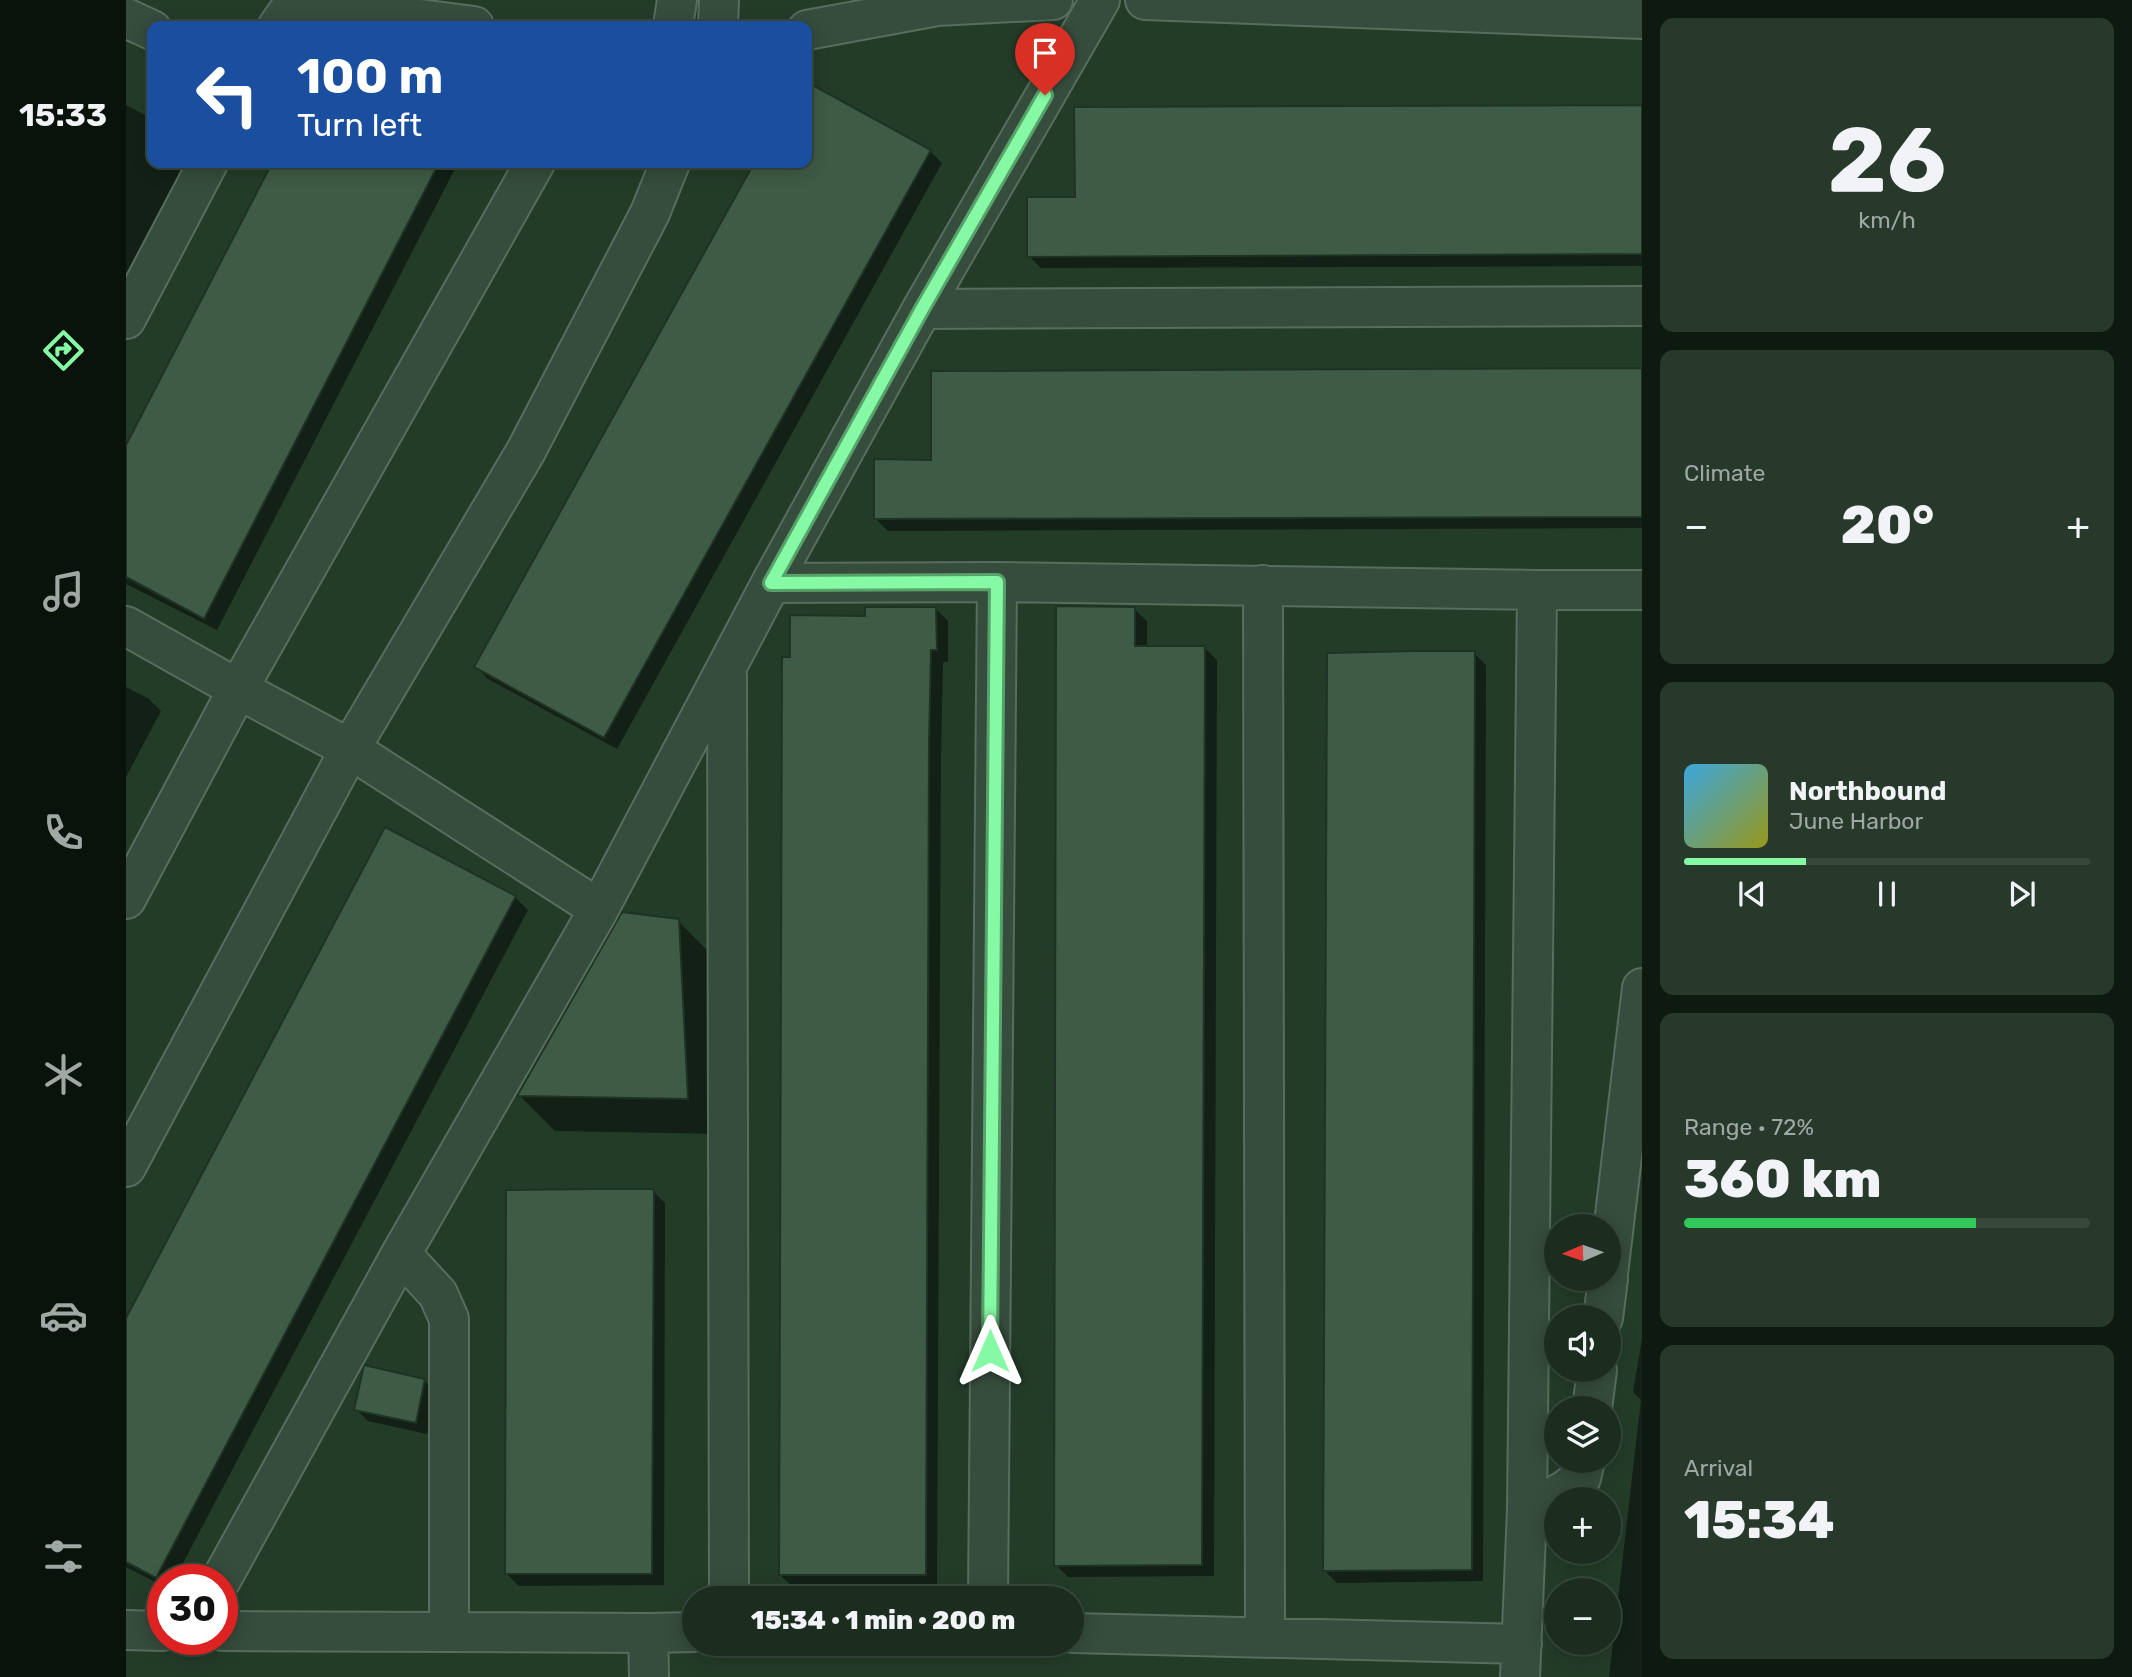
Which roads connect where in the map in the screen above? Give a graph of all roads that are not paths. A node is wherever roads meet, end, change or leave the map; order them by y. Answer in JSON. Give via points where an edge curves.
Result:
{"nodes":[{"id":1,"x":677,"y":0,"type":"edge"},
{"id":2,"x":719,"y":0,"type":"edge"},
{"id":3,"x":1053,"y":0,"type":"edge"},
{"id":4,"x":1100,"y":0,"type":"edge"},
{"id":5,"x":1145,"y":0,"type":"edge"},
{"id":6,"x":126,"y":18,"type":"edge"},
{"id":7,"x":1642,"y":19,"type":"edge"},
{"id":8,"x":282,"y":21,"type":"edge"},
{"id":9,"x":437,"y":21,"type":"edge"},
{"id":10,"x":674,"y":21,"type":"edge"},
{"id":11,"x":718,"y":21,"type":"edge"},
{"id":12,"x":147,"y":28,"type":"edge"},
{"id":13,"x":812,"y":29,"type":"edge"},
{"id":14,"x":205,"y":168,"type":"edge"},
{"id":15,"x":532,"y":168,"type":"edge"},
{"id":16,"x":668,"y":168,"type":"edge"},
{"id":17,"x":1642,"y":306,"type":"edge"},
{"id":18,"x":922,"y":309,"type":"junction"},
{"id":19,"x":126,"y":319,"type":"edge"},
{"id":20,"x":997,"y":582,"type":"junction"},
{"id":21,"x":771,"y":583,"type":"junction"},
{"id":22,"x":1263,"y":585,"type":"junction"},
{"id":23,"x":1537,"y":590,"type":"junction"},
{"id":24,"x":1642,"y":590,"type":"edge"},
{"id":25,"x":126,"y":626,"type":"edge"},
{"id":26,"x":727,"y":672,"type":"junction"},
{"id":27,"x":238,"y":689,"type":"junction"},
{"id":28,"x":350,"y":749,"type":"junction"},
{"id":29,"x":126,"y":899,"type":"edge"},
{"id":30,"x":599,"y":909,"type":"junction"},
{"id":31,"x":1642,"y":988,"type":"edge"},
{"id":32,"x":126,"y":1167,"type":"edge"},
{"id":33,"x":1615,"y":1214,"type":"edge"},
{"id":34,"x":401,"y":1254,"type":"junction"},
{"id":35,"x":1582,"y":1473,"type":"edge"},
{"id":36,"x":1527,"y":1510,"type":"junction"},
{"id":37,"x":229,"y":1564,"type":"edge"},
{"id":38,"x":729,"y":1586,"type":"edge"},
{"id":39,"x":988,"y":1586,"type":"edge"},
{"id":40,"x":126,"y":1630,"type":"edge"},
{"id":41,"x":147,"y":1631,"type":"edge"},
{"id":42,"x":238,"y":1631,"type":"edge"},
{"id":43,"x":449,"y":1632,"type":"junction"},
{"id":44,"x":682,"y":1632,"type":"edge"},
{"id":45,"x":648,"y":1633,"type":"junction"},
{"id":46,"x":1084,"y":1633,"type":"edge"},
{"id":47,"x":1265,"y":1635,"type":"junction"},
{"id":48,"x":1521,"y":1660,"type":"edge"},
{"id":49,"x":649,"y":1677,"type":"edge"}],
"edges":[{"from":1,"to":10,"type":"street"},
{"from":2,"to":11,"type":"street"},
{"from":3,"to":13,"type":"street","via":[[937,6]]},
{"from":4,"to":18,"type":"street"},
{"from":5,"to":7,"type":"street"},
{"from":6,"to":12,"type":"street"},
{"from":8,"to":9,"type":"street","via":[[290,9],[319,5]]},
{"from":14,"to":19,"type":"street"},
{"from":15,"to":27,"type":"street"},
{"from":16,"to":28,"type":"street","via":[[650,213],[526,451]]},
{"from":17,"to":18,"type":"street"},
{"from":18,"to":21,"type":"street"},
{"from":20,"to":21,"type":"street"},
{"from":20,"to":22,"type":"street"},
{"from":20,"to":39,"type":"street"},
{"from":21,"to":26,"type":"street"},
{"from":22,"to":23,"type":"street"},
{"from":22,"to":47,"type":"street"},
{"from":23,"to":24,"type":"street"},
{"from":23,"to":36,"type":"street"},
{"from":25,"to":27,"type":"street"},
{"from":26,"to":30,"type":"street"},
{"from":26,"to":38,"type":"street"},
{"from":27,"to":28,"type":"street"},
{"from":27,"to":29,"type":"street"},
{"from":28,"to":30,"type":"street"},
{"from":28,"to":32,"type":"street"},
{"from":30,"to":34,"type":"street"},
{"from":31,"to":33,"type":"street"},
{"from":34,"to":37,"type":"street"},
{"from":34,"to":43,"type":"street","via":[[438,1294],[449,1319]]},
{"from":35,"to":36,"type":"street","via":[[1564,1491]]},
{"from":36,"to":48,"type":"street"},
{"from":40,"to":41,"type":"street"},
{"from":42,"to":43,"type":"street"},
{"from":43,"to":45,"type":"street"},
{"from":44,"to":45,"type":"street"},
{"from":45,"to":49,"type":"street"},
{"from":46,"to":47,"type":"street"},
{"from":47,"to":48,"type":"street"}]}
